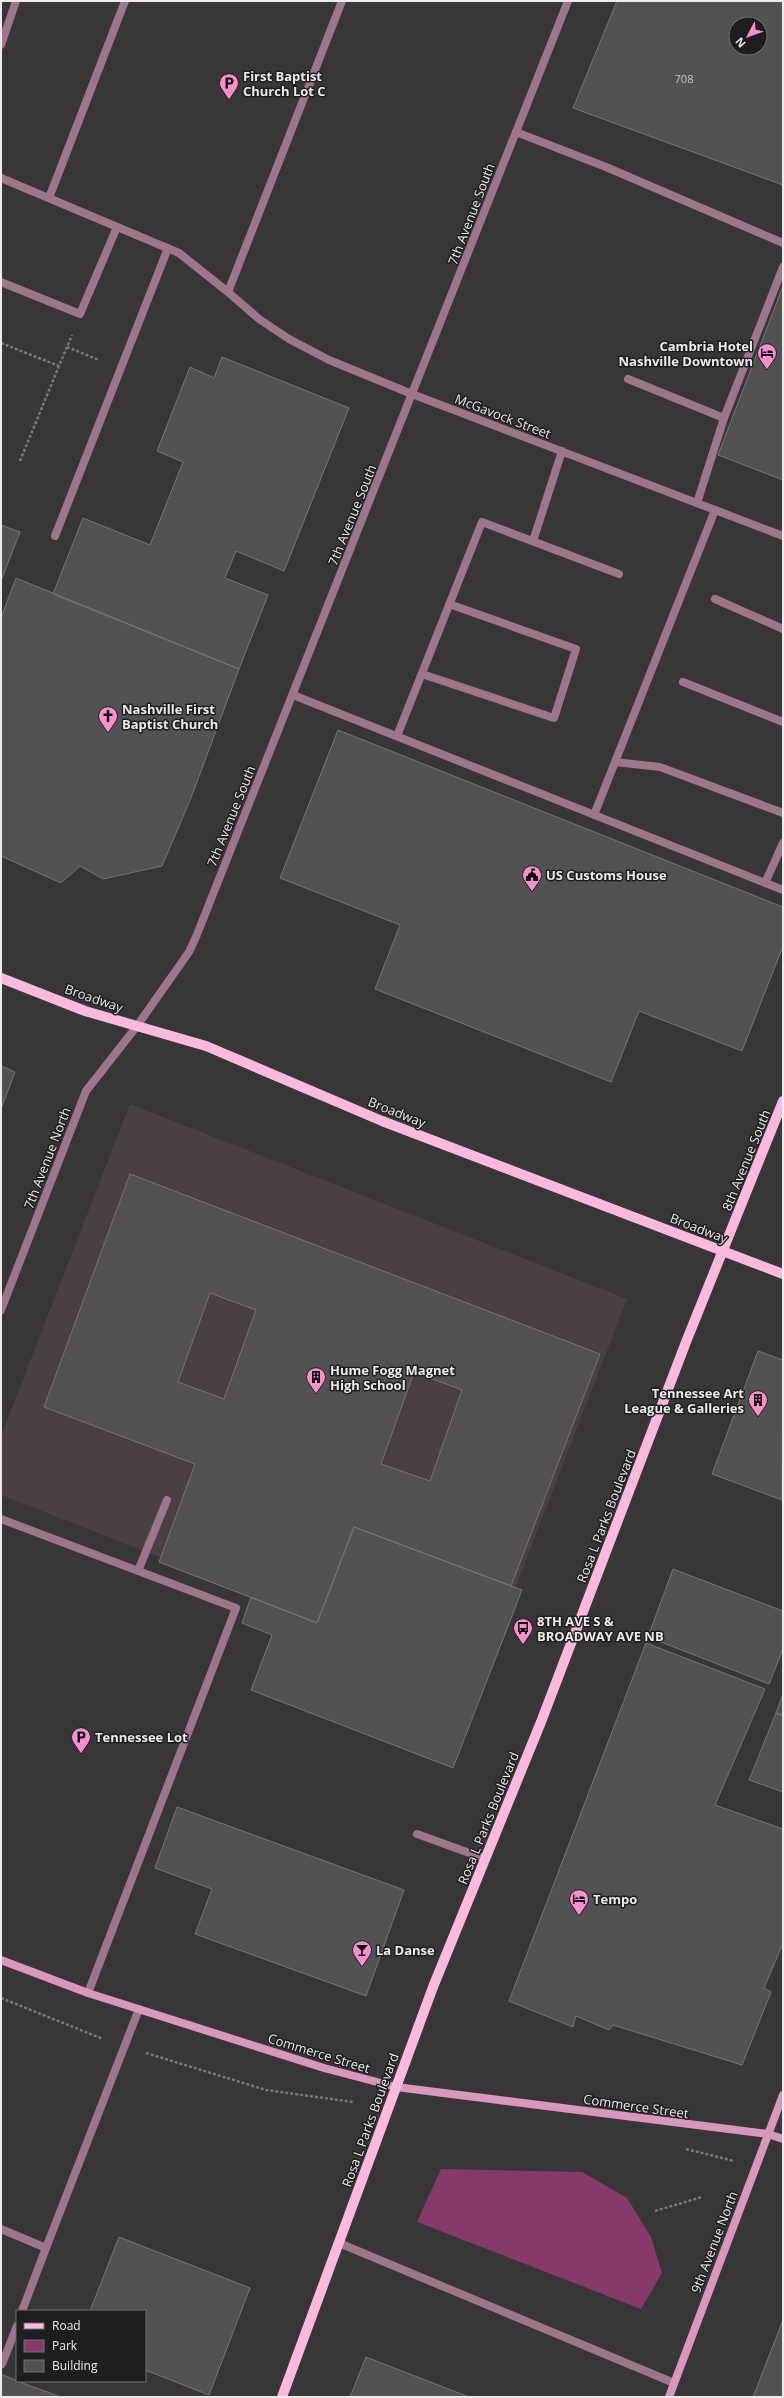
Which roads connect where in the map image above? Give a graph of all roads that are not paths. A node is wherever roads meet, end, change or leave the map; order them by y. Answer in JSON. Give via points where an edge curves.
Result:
{"nodes":[{"id":1,"x":16,"y":1,"type":"edge"},
{"id":2,"x":125,"y":1,"type":"edge"},
{"id":3,"x":342,"y":1,"type":"edge"},
{"id":4,"x":568,"y":1,"type":"edge"},
{"id":5,"x":1,"y":45,"type":"edge"},
{"id":6,"x":516,"y":132,"type":"junction"},
{"id":7,"x":1,"y":178,"type":"edge"},
{"id":8,"x":49,"y":198,"type":"junction"},
{"id":9,"x":117,"y":227,"type":"junction"},
{"id":10,"x":783,"y":243,"type":"edge"},
{"id":11,"x":168,"y":248,"type":"junction"},
{"id":12,"x":783,"y":267,"type":"edge"},
{"id":13,"x":1,"y":282,"type":"edge"},
{"id":14,"x":228,"y":292,"type":"junction"},
{"id":15,"x":628,"y":379,"type":"dead end"},
{"id":16,"x":412,"y":394,"type":"junction"},
{"id":17,"x":724,"y":418,"type":"junction"},
{"id":18,"x":562,"y":451,"type":"junction"},
{"id":19,"x":697,"y":503,"type":"junction"},
{"id":20,"x":715,"y":510,"type":"junction"},
{"id":21,"x":55,"y":536,"type":"dead end"},
{"id":22,"x":783,"y":536,"type":"edge"},
{"id":23,"x":533,"y":541,"type":"junction"},
{"id":24,"x":619,"y":574,"type":"dead end"},
{"id":25,"x":715,"y":599,"type":"dead end"},
{"id":26,"x":449,"y":604,"type":"junction"},
{"id":27,"x":783,"y":629,"type":"edge"},
{"id":28,"x":422,"y":674,"type":"junction"},
{"id":29,"x":684,"y":682,"type":"dead end"},
{"id":30,"x":293,"y":695,"type":"junction"},
{"id":31,"x":783,"y":722,"type":"edge"},
{"id":32,"x":397,"y":736,"type":"junction"},
{"id":33,"x":616,"y":762,"type":"junction"},
{"id":34,"x":783,"y":813,"type":"edge"},
{"id":35,"x":594,"y":815,"type":"junction"},
{"id":36,"x":783,"y":843,"type":"edge"},
{"id":37,"x":765,"y":883,"type":"junction"},
{"id":38,"x":783,"y":890,"type":"edge"},
{"id":39,"x":1,"y":978,"type":"edge"},
{"id":40,"x":137,"y":1026,"type":"junction"},
{"id":41,"x":783,"y":1101,"type":"edge"},
{"id":42,"x":724,"y":1251,"type":"junction"},
{"id":43,"x":783,"y":1274,"type":"edge"},
{"id":44,"x":1,"y":1310,"type":"edge"},
{"id":45,"x":167,"y":1500,"type":"dead end"},
{"id":46,"x":1,"y":1519,"type":"edge"},
{"id":47,"x":138,"y":1571,"type":"junction"},
{"id":48,"x":417,"y":1834,"type":"dead end"},
{"id":49,"x":486,"y":1859,"type":"junction"},
{"id":50,"x":1,"y":1960,"type":"edge"},
{"id":51,"x":88,"y":1992,"type":"junction"},
{"id":52,"x":139,"y":2009,"type":"junction"},
{"id":53,"x":396,"y":2088,"type":"junction"},
{"id":54,"x":783,"y":2095,"type":"edge"},
{"id":55,"x":768,"y":2134,"type":"junction"},
{"id":56,"x":783,"y":2139,"type":"edge"},
{"id":57,"x":1,"y":2229,"type":"edge"},
{"id":58,"x":339,"y":2243,"type":"junction"},
{"id":59,"x":46,"y":2248,"type":"junction"},
{"id":60,"x":22,"y":2310,"type":"edge"},
{"id":61,"x":16,"y":2329,"type":"edge"},
{"id":62,"x":2,"y":2364,"type":"dead end"},
{"id":63,"x":674,"y":2383,"type":"junction"},
{"id":64,"x":282,"y":2397,"type":"edge"},
{"id":65,"x":669,"y":2397,"type":"edge"}],
"edges":[{"from":1,"to":5,"type":"street"},
{"from":2,"to":8,"type":"street"},
{"from":3,"to":14,"type":"street"},
{"from":4,"to":6,"type":"street","name":"7th Avenue South"},
{"from":6,"to":10,"type":"street","via":[[606,167]]},
{"from":6,"to":16,"type":"street","name":"7th Avenue South"},
{"from":7,"to":8,"type":"street","name":"McGavock Street"},
{"from":8,"to":9,"type":"street","name":"McGavock Street"},
{"from":9,"to":11,"type":"street","name":"McGavock Street"},
{"from":9,"to":13,"type":"street","via":[[80,314]]},
{"from":11,"to":14,"type":"street","name":"McGavock Street","via":[[179,253]]},
{"from":11,"to":21,"type":"street"},
{"from":12,"to":17,"type":"street"},
{"from":14,"to":16,"type":"street","name":"McGavock Street","via":[[259,319],[289,339],[329,360]]},
{"from":15,"to":17,"type":"street"},
{"from":16,"to":18,"type":"street","name":"McGavock Street"},
{"from":16,"to":30,"type":"street","name":"7th Avenue South"},
{"from":17,"to":19,"type":"street"},
{"from":18,"to":19,"type":"street","name":"McGavock Street"},
{"from":18,"to":23,"type":"street"},
{"from":19,"to":20,"type":"street","name":"McGavock Street"},
{"from":20,"to":22,"type":"street","name":"McGavock Street"},
{"from":20,"to":33,"type":"street"},
{"from":23,"to":24,"type":"street"},
{"from":23,"to":26,"type":"street","via":[[482,522]]},
{"from":25,"to":27,"type":"street"},
{"from":26,"to":28,"type":"street"},
{"from":26,"to":28,"type":"street","via":[[576,649],[554,718]]},
{"from":28,"to":32,"type":"street"},
{"from":29,"to":31,"type":"street"},
{"from":30,"to":32,"type":"street"},
{"from":30,"to":40,"type":"street","name":"7th Avenue South","via":[[189,952]]},
{"from":32,"to":35,"type":"street"},
{"from":33,"to":34,"type":"street","via":[[660,767]]},
{"from":33,"to":35,"type":"street"},
{"from":35,"to":37,"type":"street"},
{"from":36,"to":37,"type":"street"},
{"from":37,"to":38,"type":"street"},
{"from":39,"to":40,"type":"main road","name":"Broadway","via":[[85,1011]]},
{"from":40,"to":42,"type":"main road","name":"Broadway","via":[[206,1046],[382,1121]]},
{"from":40,"to":44,"type":"street","name":"7th Avenue North","via":[[86,1091]]},
{"from":41,"to":42,"type":"main road","name":"8th Avenue South"},
{"from":42,"to":43,"type":"main road","name":"Broadway"},
{"from":42,"to":49,"type":"main road","name":"Rosa L Parks Boulevard","via":[[686,1342],[542,1722]]},
{"from":45,"to":47,"type":"street"},
{"from":46,"to":47,"type":"street"},
{"from":47,"to":51,"type":"street","via":[[236,1608]]},
{"from":48,"to":49,"type":"street"},
{"from":49,"to":53,"type":"main road","name":"Rosa L Parks Boulevard","via":[[433,1987]]},
{"from":50,"to":51,"type":"street","name":"Commerce Street"},
{"from":51,"to":52,"type":"street","name":"Commerce Street"},
{"from":52,"to":53,"type":"street","name":"Commerce Street","via":[[324,2068]]},
{"from":52,"to":59,"type":"street"},
{"from":53,"to":55,"type":"street","name":"Commerce Street"},
{"from":53,"to":58,"type":"main road","name":"Rosa L Parks Boulevard"},
{"from":54,"to":55,"type":"street","name":"9th Avenue North"},
{"from":55,"to":56,"type":"street","name":"Commerce Street"},
{"from":55,"to":63,"type":"street","name":"9th Avenue North"},
{"from":57,"to":59,"type":"street"},
{"from":58,"to":63,"type":"street"},
{"from":58,"to":64,"type":"main road","name":"Rosa L Parks Boulevard"},
{"from":59,"to":60,"type":"street"},
{"from":61,"to":62,"type":"street"},
{"from":63,"to":65,"type":"street","name":"9th Avenue North"}]}
